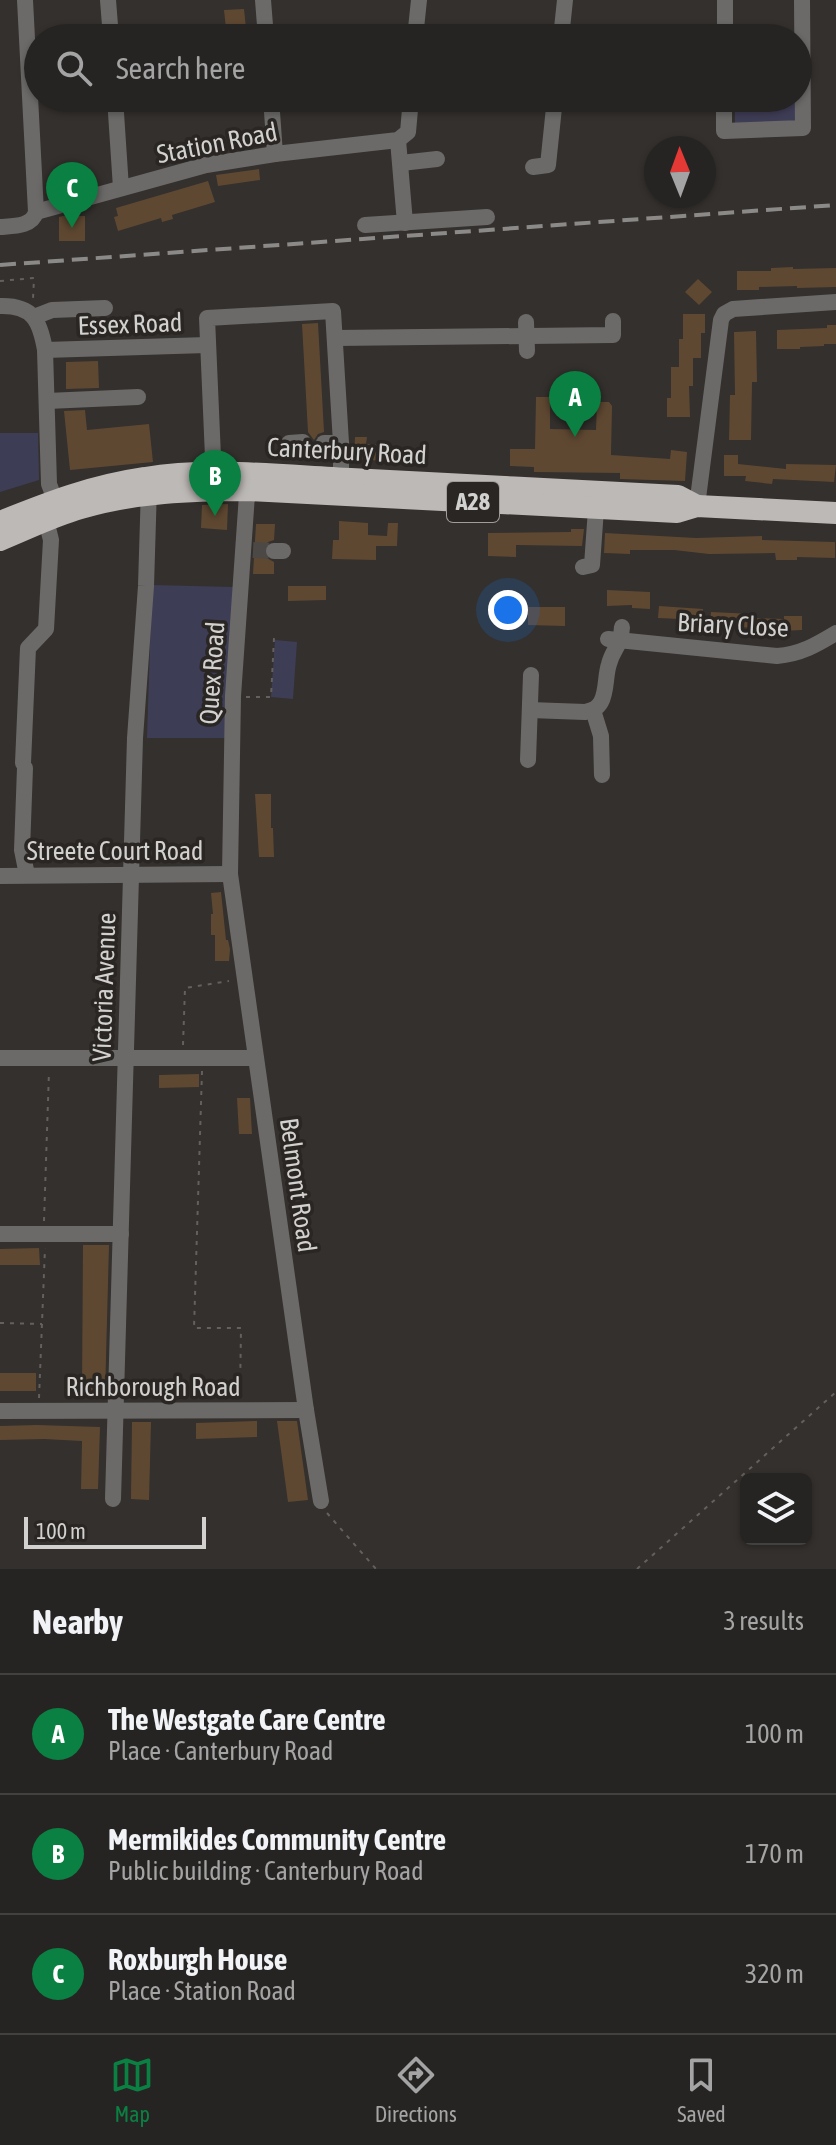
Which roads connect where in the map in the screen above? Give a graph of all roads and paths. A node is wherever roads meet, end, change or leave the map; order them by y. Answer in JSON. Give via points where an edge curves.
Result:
{"nodes":[{"id":1,"x":25,"y":0,"type":"edge"},
{"id":2,"x":108,"y":0,"type":"edge"},
{"id":3,"x":263,"y":0,"type":"edge"},
{"id":4,"x":419,"y":0,"type":"edge"},
{"id":5,"x":565,"y":0,"type":"edge"},
{"id":6,"x":725,"y":0,"type":"edge"},
{"id":7,"x":802,"y":0,"type":"edge"},
{"id":8,"x":26,"y":24,"type":"edge"},
{"id":9,"x":110,"y":24,"type":"edge"},
{"id":10,"x":265,"y":24,"type":"edge"},
{"id":11,"x":416,"y":24,"type":"edge"},
{"id":12,"x":562,"y":24,"type":"edge"},
{"id":13,"x":725,"y":24,"type":"edge"},
{"id":14,"x":802,"y":24,"type":"edge"},
{"id":15,"x":29,"y":112,"type":"edge"},
{"id":16,"x":116,"y":112,"type":"edge"},
{"id":17,"x":272,"y":112,"type":"edge"},
{"id":18,"x":408,"y":112,"type":"edge"},
{"id":19,"x":554,"y":112,"type":"edge"},
{"id":20,"x":724,"y":112,"type":"edge"},
{"id":21,"x":803,"y":112,"type":"edge"},
{"id":22,"x":403,"y":136,"type":"junction"},
{"id":23,"x":275,"y":154,"type":"junction"},
{"id":24,"x":437,"y":159,"type":"dead end"},
{"id":25,"x":401,"y":163,"type":"junction"},
{"id":26,"x":533,"y":167,"type":"dead end"},
{"id":27,"x":121,"y":188,"type":"junction"},
{"id":28,"x":33,"y":217,"type":"junction"},
{"id":29,"x":487,"y":217,"type":"dead end"},
{"id":30,"x":405,"y":223,"type":"junction"},
{"id":31,"x":365,"y":225,"type":"dead end"},
{"id":32,"x":0,"y":227,"type":"edge"},
{"id":33,"x":0,"y":281,"type":"edge"},
{"id":34,"x":836,"y":302,"type":"edge"},
{"id":35,"x":0,"y":306,"type":"edge"},
{"id":36,"x":105,"y":308,"type":"dead end"},
{"id":37,"x":34,"y":316,"type":"junction"},
{"id":38,"x":613,"y":321,"type":"dead end"},
{"id":39,"x":335,"y":338,"type":"junction"},
{"id":40,"x":207,"y":345,"type":"junction"},
{"id":41,"x":45,"y":350,"type":"junction"},
{"id":42,"x":138,"y":397,"type":"dead end"},
{"id":43,"x":47,"y":401,"type":"junction"},
{"id":44,"x":213,"y":457,"type":"dead end"},
{"id":45,"x":248,"y":482,"type":"junction"},
{"id":46,"x":149,"y":486,"type":"junction"},
{"id":47,"x":341,"y":487,"type":"junction"},
{"id":48,"x":518,"y":496,"type":"junction"},
{"id":49,"x":697,"y":506,"type":"junction"},
{"id":50,"x":596,"y":509,"type":"junction"},
{"id":51,"x":50,"y":510,"type":"junction"},
{"id":52,"x":836,"y":513,"type":"edge"},
{"id":53,"x":0,"y":522,"type":"edge"},
{"id":54,"x":0,"y":540,"type":"edge"},
{"id":55,"x":583,"y":567,"type":"dead end"},
{"id":56,"x":836,"y":633,"type":"edge"},
{"id":57,"x":274,"y":638,"type":"dead end"},
{"id":58,"x":531,"y":675,"type":"dead end"},
{"id":59,"x":233,"y":696,"type":"junction"},
{"id":60,"x":530,"y":710,"type":"junction"},
{"id":61,"x":593,"y":710,"type":"junction"},
{"id":62,"x":528,"y":760,"type":"dead end"},
{"id":63,"x":602,"y":775,"type":"dead end"},
{"id":64,"x":230,"y":874,"type":"junction"},
{"id":65,"x":27,"y":875,"type":"junction"},
{"id":66,"x":0,"y":876,"type":"edge"},
{"id":67,"x":132,"y":876,"type":"junction"},
{"id":68,"x":245,"y":979,"type":"junction"},
{"id":69,"x":0,"y":1058,"type":"edge"},
{"id":70,"x":49,"y":1058,"type":"junction"},
{"id":71,"x":126,"y":1058,"type":"junction"},
{"id":72,"x":183,"y":1058,"type":"junction"},
{"id":73,"x":202,"y":1058,"type":"junction"},
{"id":74,"x":255,"y":1058,"type":"junction"},
{"id":75,"x":45,"y":1233,"type":"junction"},
{"id":76,"x":0,"y":1234,"type":"edge"},
{"id":77,"x":121,"y":1234,"type":"junction"},
{"id":78,"x":0,"y":1323,"type":"edge"},
{"id":79,"x":42,"y":1324,"type":"junction"},
{"id":80,"x":836,"y":1392,"type":"edge"},
{"id":81,"x":239,"y":1410,"type":"junction"},
{"id":82,"x":306,"y":1410,"type":"junction"},
{"id":83,"x":0,"y":1411,"type":"edge"},
{"id":84,"x":39,"y":1411,"type":"junction"},
{"id":85,"x":116,"y":1411,"type":"junction"},
{"id":86,"x":113,"y":1499,"type":"dead end"},
{"id":87,"x":321,"y":1501,"type":"joint"},
{"id":88,"x":376,"y":1569,"type":"edge"},
{"id":89,"x":637,"y":1569,"type":"edge"}],
"edges":[{"from":1,"to":8,"type":"street"},
{"from":2,"to":9,"type":"street"},
{"from":3,"to":10,"type":"street"},
{"from":4,"to":11,"type":"street"},
{"from":5,"to":12,"type":"street"},
{"from":6,"to":13,"type":"street"},
{"from":7,"to":14,"type":"street"},
{"from":15,"to":28,"type":"street"},
{"from":16,"to":27,"type":"street"},
{"from":17,"to":23,"type":"street"},
{"from":18,"to":22,"type":"street"},
{"from":19,"to":26,"type":"street","via":[[548,165]]},
{"from":20,"to":21,"type":"street","via":[[724,131],[803,128]]},
{"from":22,"to":23,"type":"street","name":"Station Road"},
{"from":22,"to":25,"type":"street"},
{"from":23,"to":27,"type":"street","name":"Station Road","via":[[206,165]]},
{"from":24,"to":25,"type":"street"},
{"from":25,"to":30,"type":"street"},
{"from":27,"to":28,"type":"street","name":"Station Road"},
{"from":28,"to":32,"type":"street","name":"Station Road"},
{"from":29,"to":30,"type":"street"},
{"from":30,"to":31,"type":"street"},
{"from":33,"to":37,"type":"path","via":[[34,278]]},
{"from":34,"to":49,"type":"street","via":[[733,309],[724,314]]},
{"from":35,"to":37,"type":"street"},
{"from":36,"to":37,"type":"street"},
{"from":37,"to":41,"type":"street"},
{"from":38,"to":39,"type":"street","via":[[613,335]]},
{"from":39,"to":40,"type":"street","name":"Essex Road","via":[[333,311],[207,318]]},
{"from":39,"to":47,"type":"street","via":[[333,443]]},
{"from":40,"to":41,"type":"street","name":"Essex Road"},
{"from":40,"to":44,"type":"street"},
{"from":41,"to":43,"type":"street"},
{"from":42,"to":43,"type":"street"},
{"from":43,"to":51,"type":"street"},
{"from":45,"to":46,"type":"highway","name":"Canterbury Road","number":"A28","via":[[206,490]]},
{"from":45,"to":47,"type":"highway","name":"Canterbury Road","number":"A28"},
{"from":45,"to":59,"type":"street","name":"Quex Road","via":[[248,550]]},
{"from":46,"to":51,"type":"highway","name":"Canterbury Road","number":"A28","via":[[82,508]]},
{"from":46,"to":67,"type":"street","name":"Victoria Avenue"},
{"from":47,"to":48,"type":"highway","name":"Canterbury Road","number":"A28"},
{"from":48,"to":49,"type":"highway","name":"Canterbury Road","number":"A28","via":[[678,496]]},
{"from":48,"to":50,"type":"highway","name":"Canterbury Road","number":"A28"},
{"from":49,"to":50,"type":"highway","name":"Canterbury Road","number":"A28","via":[[677,512]]},
{"from":49,"to":52,"type":"highway","name":"Canterbury Road","number":"A28"},
{"from":50,"to":55,"type":"street","via":[[592,565]]},
{"from":51,"to":53,"type":"highway","name":"Canterbury Road","number":"A28"},
{"from":51,"to":54,"type":"highway","name":"Canterbury Road","number":"A28"},
{"from":51,"to":65,"type":"street","via":[[46,629],[28,648],[22,850]]},
{"from":56,"to":61,"type":"street","name":"Briary Close","via":[[811,649],[777,656],[617,636],[602,700]]},
{"from":57,"to":59,"type":"path","via":[[271,697]]},
{"from":58,"to":60,"type":"street"},
{"from":59,"to":64,"type":"street","name":"Quex Road"},
{"from":60,"to":61,"type":"street"},
{"from":60,"to":62,"type":"street"},
{"from":61,"to":63,"type":"street","via":[[601,736]]},
{"from":64,"to":67,"type":"street","name":"Streete Court Road"},
{"from":64,"to":68,"type":"street","name":"Belmont Road"},
{"from":65,"to":66,"type":"street","name":"Streete Court Road"},
{"from":65,"to":67,"type":"street","name":"Streete Court Road"},
{"from":67,"to":71,"type":"street","name":"Victoria Avenue"},
{"from":68,"to":72,"type":"path","via":[[185,988]]},
{"from":68,"to":74,"type":"street","name":"Belmont Road"},
{"from":69,"to":70,"type":"street"},
{"from":70,"to":71,"type":"street"},
{"from":70,"to":75,"type":"path"},
{"from":71,"to":72,"type":"street"},
{"from":71,"to":77,"type":"street","name":"Victoria Avenue"},
{"from":72,"to":73,"type":"street"},
{"from":73,"to":74,"type":"street"},
{"from":73,"to":81,"type":"path","via":[[194,1328],[241,1328]]},
{"from":74,"to":82,"type":"street","name":"Belmont Road"},
{"from":75,"to":76,"type":"street"},
{"from":75,"to":77,"type":"street"},
{"from":75,"to":79,"type":"path"},
{"from":77,"to":85,"type":"street","name":"Victoria Avenue"},
{"from":78,"to":79,"type":"path"},
{"from":79,"to":84,"type":"path"},
{"from":80,"to":89,"type":"path"},
{"from":81,"to":82,"type":"street","name":"Richborough Road"},
{"from":81,"to":85,"type":"street","name":"Richborough Road"},
{"from":82,"to":87,"type":"street","name":"Belmont Road"},
{"from":83,"to":84,"type":"street","name":"Richborough Road"},
{"from":84,"to":85,"type":"street","name":"Richborough Road"},
{"from":85,"to":86,"type":"street","name":"Victoria Avenue"},
{"from":87,"to":88,"type":"path"}]}
